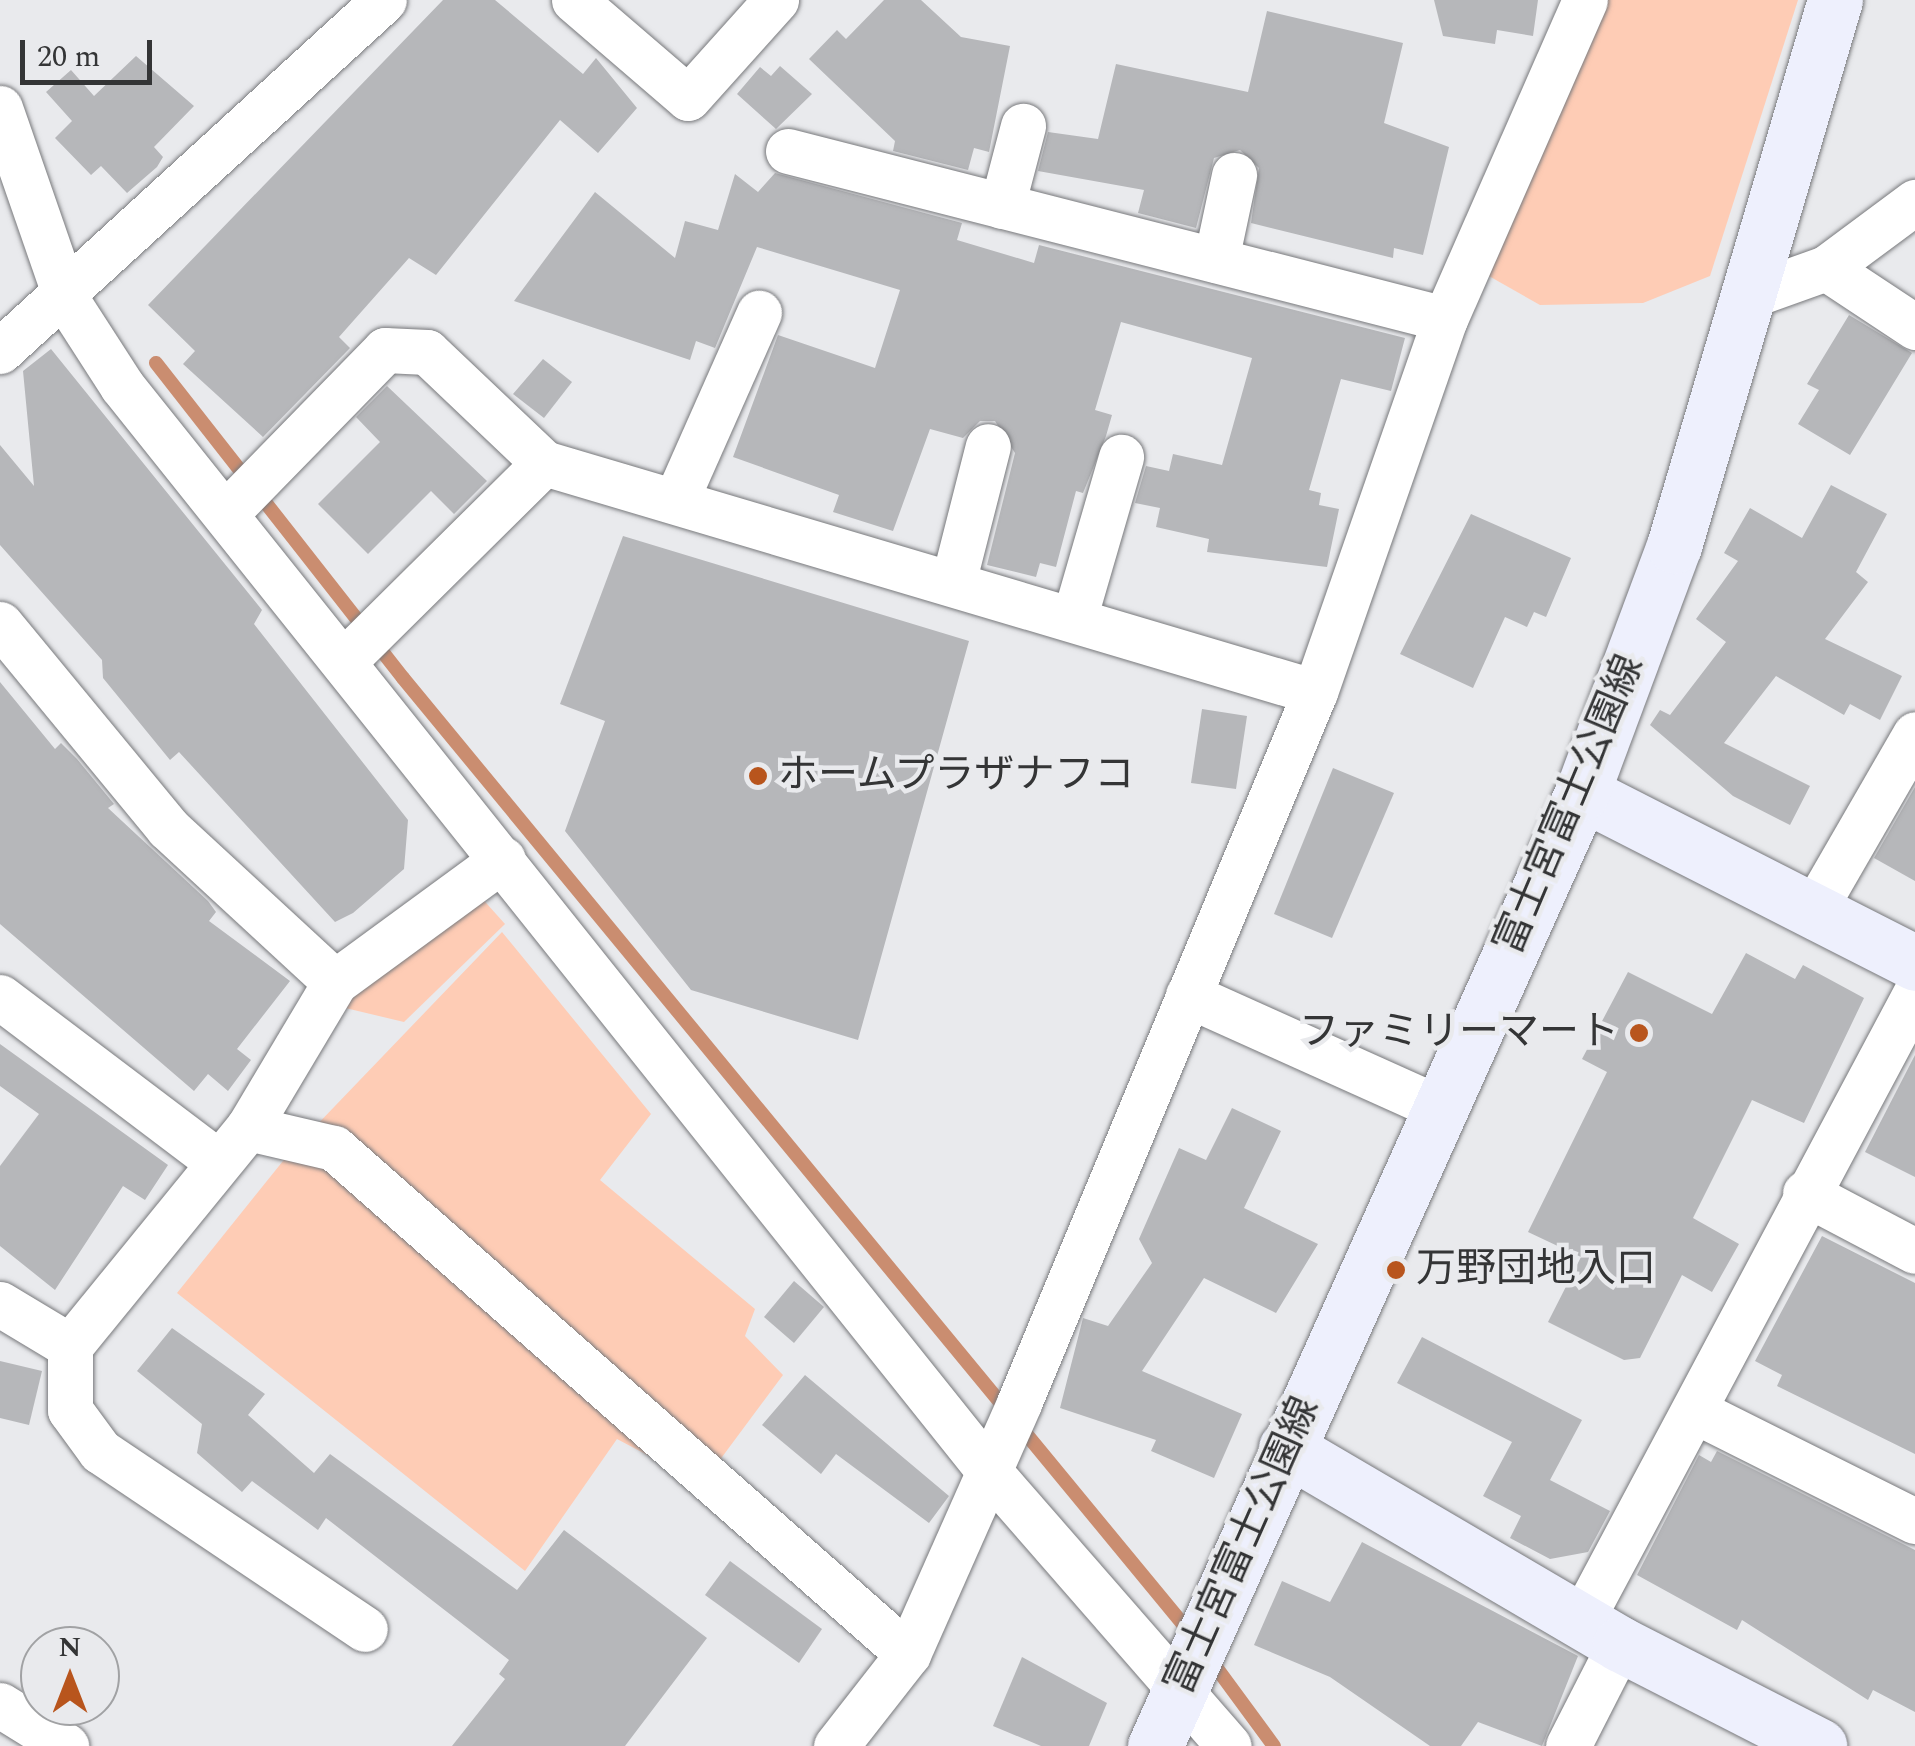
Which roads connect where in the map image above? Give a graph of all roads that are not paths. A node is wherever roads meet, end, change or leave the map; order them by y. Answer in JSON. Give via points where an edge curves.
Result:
{"nodes":[{"id":1,"x":384,"y":0,"type":"edge"},
{"id":2,"x":574,"y":0,"type":"edge"},
{"id":3,"x":776,"y":0,"type":"edge"},
{"id":4,"x":1585,"y":0,"type":"edge"},
{"id":5,"x":1835,"y":0,"type":"edge"},
{"id":6,"x":0,"y":108,"type":"edge"},
{"id":7,"x":1024,"y":126,"type":"dead end"},
{"id":8,"x":788,"y":151,"type":"dead end"},
{"id":9,"x":1234,"y":175,"type":"dead end"},
{"id":10,"x":1915,"y":202,"type":"edge"},
{"id":11,"x":1002,"y":206,"type":"junction"},
{"id":12,"x":1216,"y":260,"type":"junction"},
{"id":13,"x":1826,"y":268,"type":"junction"},
{"id":14,"x":1748,"y":296,"type":"junction"},
{"id":15,"x":66,"y":299,"type":"junction"},
{"id":16,"x":759,"y":313,"type":"dead end"},
{"id":17,"x":1445,"y":318,"type":"junction"},
{"id":18,"x":1915,"y":327,"type":"edge"},
{"id":19,"x":0,"y":351,"type":"edge"},
{"id":20,"x":988,"y":446,"type":"dead end"},
{"id":21,"x":1121,"y":457,"type":"dead end"},
{"id":22,"x":544,"y":463,"type":"junction"},
{"id":23,"x":246,"y":495,"type":"junction"},
{"id":24,"x":676,"y":500,"type":"junction"},
{"id":25,"x":952,"y":583,"type":"junction"},
{"id":26,"x":1074,"y":619,"type":"junction"},
{"id":27,"x":0,"y":624,"type":"edge"},
{"id":28,"x":360,"y":646,"type":"junction"},
{"id":29,"x":1315,"y":692,"type":"junction"},
{"id":30,"x":1915,"y":734,"type":"edge"},
{"id":31,"x":1582,"y":793,"type":"junction"},
{"id":32,"x":504,"y":859,"type":"junction"},
{"id":33,"x":1813,"y":911,"type":"junction"},
{"id":34,"x":1915,"y":964,"type":"edge"},
{"id":35,"x":335,"y":982,"type":"junction"},
{"id":36,"x":1915,"y":994,"type":"edge"},
{"id":37,"x":1188,"y":996,"type":"junction"},
{"id":38,"x":0,"y":997,"type":"edge"},
{"id":39,"x":1439,"y":1108,"type":"junction"},
{"id":40,"x":248,"y":1128,"type":"junction"},
{"id":41,"x":218,"y":1162,"type":"junction"},
{"id":42,"x":1805,"y":1193,"type":"junction"},
{"id":43,"x":1915,"y":1251,"type":"edge"},
{"id":44,"x":0,"y":1304,"type":"edge"},
{"id":45,"x":70,"y":1346,"type":"junction"},
{"id":46,"x":1695,"y":1411,"type":"junction"},
{"id":47,"x":1286,"y":1448,"type":"junction"},
{"id":48,"x":988,"y":1470,"type":"junction"},
{"id":49,"x":1915,"y":1522,"type":"edge"},
{"id":50,"x":365,"y":1629,"type":"dead end"},
{"id":51,"x":1601,"y":1632,"type":"junction"},
{"id":52,"x":908,"y":1654,"type":"junction"},
{"id":53,"x":1182,"y":1686,"type":"junction"},
{"id":54,"x":0,"y":1705,"type":"edge"},
{"id":55,"x":66,"y":1746,"type":"edge"},
{"id":56,"x":836,"y":1746,"type":"edge"},
{"id":57,"x":1155,"y":1746,"type":"edge"},
{"id":58,"x":1229,"y":1746,"type":"edge"},
{"id":59,"x":1568,"y":1746,"type":"edge"},
{"id":60,"x":1818,"y":1746,"type":"edge"}],
"edges":[{"from":1,"to":15,"type":"street"},
{"from":2,"to":3,"type":"street","via":[[688,98]]},
{"from":4,"to":17,"type":"street"},
{"from":5,"to":14,"type":"main road","name":"富士宮富士公園線"},
{"from":6,"to":15,"type":"street"},
{"from":7,"to":11,"type":"street"},
{"from":8,"to":11,"type":"street"},
{"from":9,"to":12,"type":"street"},
{"from":10,"to":13,"type":"street"},
{"from":11,"to":12,"type":"street"},
{"from":12,"to":17,"type":"street"},
{"from":13,"to":14,"type":"street"},
{"from":13,"to":18,"type":"street"},
{"from":14,"to":31,"type":"main road","name":"富士宮富士公園線","via":[[1674,546]]},
{"from":15,"to":19,"type":"street"},
{"from":15,"to":23,"type":"street","via":[[122,386]]},
{"from":16,"to":24,"type":"street"},
{"from":17,"to":29,"type":"street"},
{"from":20,"to":25,"type":"street"},
{"from":21,"to":26,"type":"street"},
{"from":22,"to":23,"type":"street","via":[[427,352],[385,350]]},
{"from":22,"to":24,"type":"street"},
{"from":22,"to":28,"type":"street"},
{"from":23,"to":28,"type":"street"},
{"from":24,"to":25,"type":"street"},
{"from":25,"to":26,"type":"street"},
{"from":26,"to":29,"type":"street"},
{"from":27,"to":35,"type":"street","via":[[168,828]]},
{"from":28,"to":32,"type":"street"},
{"from":29,"to":37,"type":"street"},
{"from":30,"to":33,"type":"street"},
{"from":31,"to":33,"type":"main road"},
{"from":31,"to":39,"type":"main road","name":"富士宮富士公園線"},
{"from":32,"to":35,"type":"street"},
{"from":32,"to":48,"type":"street"},
{"from":33,"to":34,"type":"main road"},
{"from":35,"to":40,"type":"street"},
{"from":36,"to":42,"type":"street"},
{"from":37,"to":39,"type":"street"},
{"from":37,"to":48,"type":"street"},
{"from":38,"to":41,"type":"street"},
{"from":39,"to":47,"type":"main road","name":"富士宮富士公園線"},
{"from":40,"to":41,"type":"street"},
{"from":40,"to":52,"type":"street","via":[[334,1148]]},
{"from":41,"to":45,"type":"street"},
{"from":42,"to":43,"type":"street"},
{"from":42,"to":46,"type":"street"},
{"from":44,"to":45,"type":"street"},
{"from":45,"to":50,"type":"street","via":[[70,1410],[100,1451]]},
{"from":46,"to":49,"type":"street"},
{"from":46,"to":51,"type":"street"},
{"from":47,"to":51,"type":"main road"},
{"from":47,"to":53,"type":"main road","name":"富士宮富士公園線"},
{"from":48,"to":52,"type":"street"},
{"from":48,"to":53,"type":"street"},
{"from":51,"to":59,"type":"street"},
{"from":51,"to":60,"type":"main road"},
{"from":52,"to":56,"type":"street"},
{"from":53,"to":57,"type":"main road","name":"富士宮富士公園線"},
{"from":53,"to":58,"type":"street"},
{"from":54,"to":55,"type":"street"}]}
